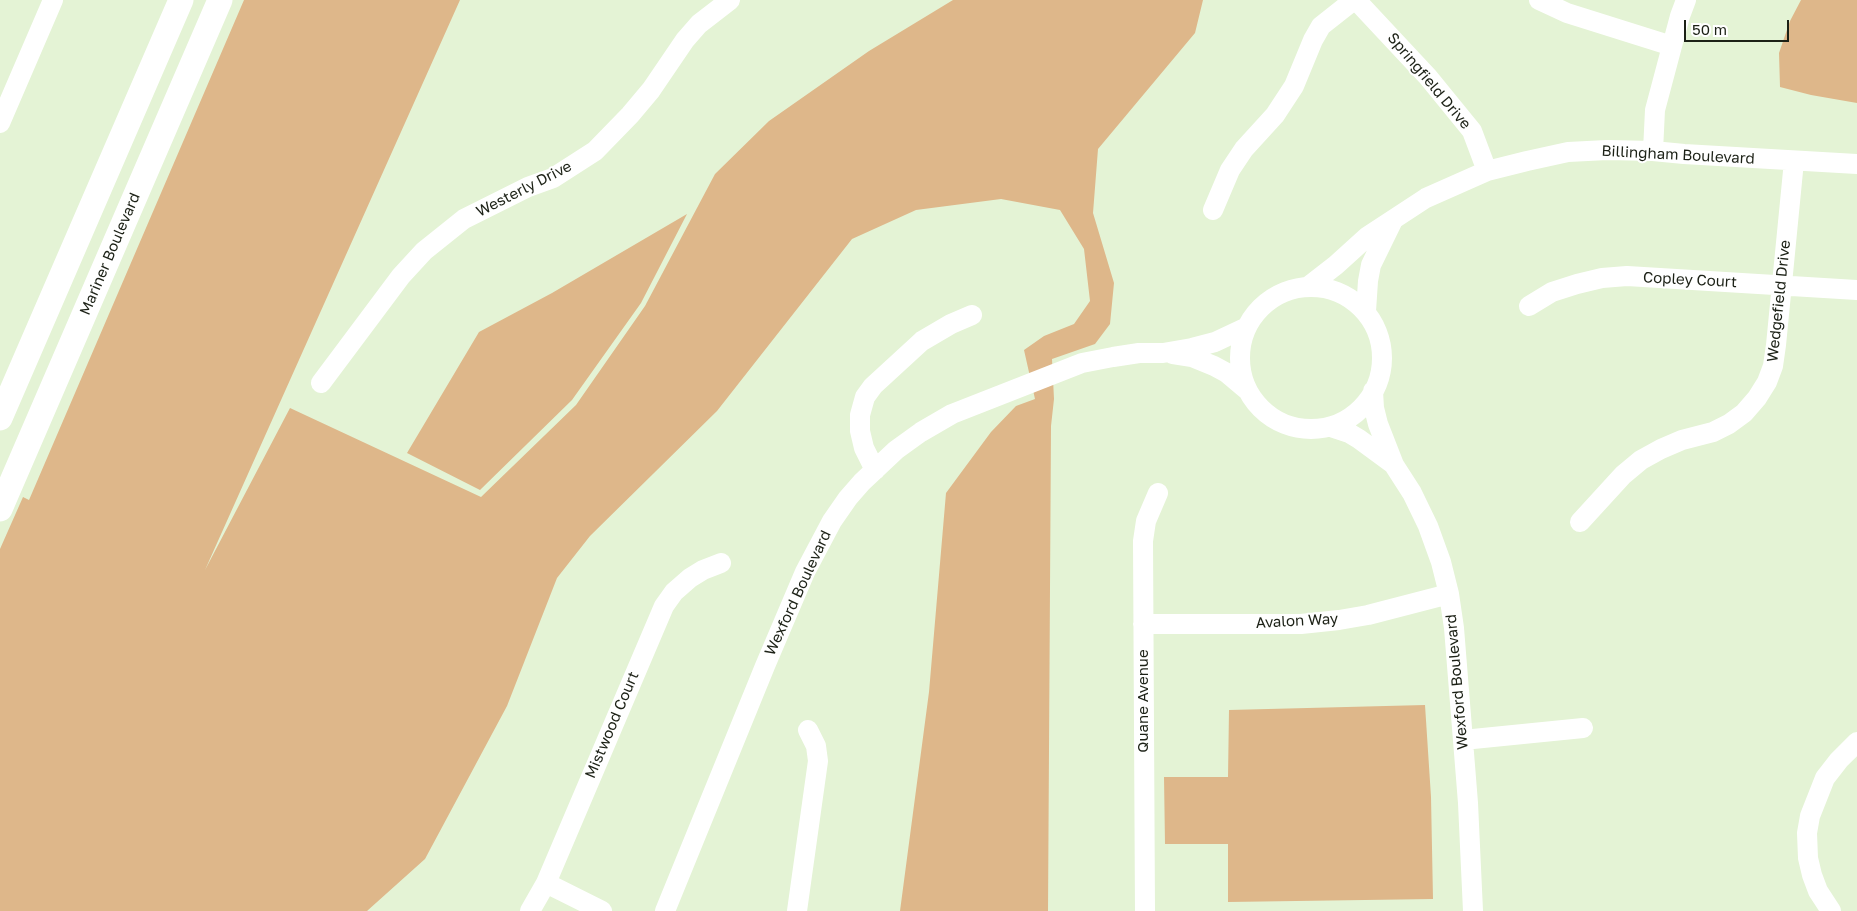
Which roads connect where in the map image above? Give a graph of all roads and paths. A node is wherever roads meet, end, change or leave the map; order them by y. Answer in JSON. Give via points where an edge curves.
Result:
{"nodes":[{"id":1,"x":53,"y":0,"type":"edge"},
{"id":2,"x":181,"y":0,"type":"edge"},
{"id":3,"x":220,"y":0,"type":"edge"},
{"id":4,"x":1355,"y":0,"type":"edge"},
{"id":5,"x":1538,"y":0,"type":"edge"},
{"id":6,"x":1686,"y":0,"type":"edge"},
{"id":7,"x":724,"y":1,"type":"edge"},
{"id":8,"x":1672,"y":46,"type":"junction"},
{"id":9,"x":0,"y":123,"type":"edge"},
{"id":10,"x":1653,"y":151,"type":"junction"},
{"id":11,"x":1794,"y":161,"type":"junction"},
{"id":12,"x":1857,"y":164,"type":"edge"},
{"id":13,"x":1487,"y":171,"type":"junction"},
{"id":14,"x":1213,"y":210,"type":"dead end"},
{"id":15,"x":1393,"y":220,"type":"junction"},
{"id":16,"x":1781,"y":285,"type":"junction"},
{"id":17,"x":1309,"y":286,"type":"junction"},
{"id":18,"x":1857,"y":290,"type":"edge"},
{"id":19,"x":1529,"y":306,"type":"dead end"},
{"id":20,"x":1366,"y":311,"type":"junction"},
{"id":21,"x":972,"y":314,"type":"dead end"},
{"id":22,"x":1247,"y":327,"type":"junction"},
{"id":23,"x":1164,"y":353,"type":"junction"},
{"id":24,"x":321,"y":383,"type":"dead end"},
{"id":25,"x":1246,"y":389,"type":"junction"},
{"id":26,"x":1373,"y":390,"type":"junction"},
{"id":27,"x":0,"y":418,"type":"edge"},
{"id":28,"x":1331,"y":427,"type":"junction"},
{"id":29,"x":1394,"y":465,"type":"junction"},
{"id":30,"x":875,"y":470,"type":"junction"},
{"id":31,"x":1158,"y":493,"type":"dead end"},
{"id":32,"x":0,"y":509,"type":"edge"},
{"id":33,"x":1580,"y":522,"type":"dead end"},
{"id":34,"x":721,"y":563,"type":"dead end"},
{"id":35,"x":1449,"y":594,"type":"junction"},
{"id":36,"x":1143,"y":624,"type":"junction"},
{"id":37,"x":1583,"y":728,"type":"dead end"},
{"id":38,"x":808,"y":730,"type":"dead end"},
{"id":39,"x":1463,"y":740,"type":"junction"},
{"id":40,"x":1857,"y":742,"type":"edge"},
{"id":41,"x":546,"y":883,"type":"junction"},
{"id":42,"x":530,"y":911,"type":"edge"},
{"id":43,"x":602,"y":911,"type":"edge"},
{"id":44,"x":665,"y":911,"type":"edge"},
{"id":45,"x":797,"y":911,"type":"edge"},
{"id":46,"x":1145,"y":911,"type":"edge"},
{"id":47,"x":1473,"y":911,"type":"edge"},
{"id":48,"x":1831,"y":911,"type":"edge"}],
"edges":[{"from":1,"to":9,"type":"street"},
{"from":2,"to":27,"type":"main road"},
{"from":3,"to":32,"type":"main road","name":"Mariner Boulevard"},
{"from":4,"to":13,"type":"street","name":"Springfield Drive","via":[[1428,77],[1472,131]]},
{"from":4,"to":14,"type":"street","via":[[1321,26],[1294,86],[1230,170]]},
{"from":5,"to":8,"type":"street","via":[[1567,14]]},
{"from":6,"to":8,"type":"street"},
{"from":7,"to":24,"type":"street","name":"Westerly Drive","via":[[685,40],[630,116],[594,151],[553,178],[464,219],[424,251],[401,276]]},
{"from":8,"to":10,"type":"street","via":[[1655,110]]},
{"from":10,"to":11,"type":"street","name":"Billingham Boulevard"},
{"from":10,"to":13,"type":"street","name":"Billingham Boulevard","via":[[1568,152]]},
{"from":11,"to":12,"type":"street","name":"Billingham Boulevard"},
{"from":11,"to":16,"type":"street","name":"Wedgefield Drive"},
{"from":13,"to":15,"type":"street","name":"Billingham Boulevard","via":[[1426,198]]},
{"from":15,"to":17,"type":"street","name":"Billingham Boulevard","via":[[1368,236]]},
{"from":15,"to":20,"type":"street","via":[[1372,265]]},
{"from":16,"to":18,"type":"street","name":"Copley Court"},
{"from":16,"to":19,"type":"street","name":"Copley Court","via":[[1627,276],[1602,278],[1552,292]]},
{"from":16,"to":33,"type":"street","name":"Wedgefield Drive","via":[[1773,366],[1758,398],[1729,424],[1682,440],[1641,460]]},
{"from":17,"to":20,"type":"street","via":[[1340,292]]},
{"from":17,"to":22,"type":"street","via":[[1282,293],[1268,302]]},
{"from":20,"to":26,"type":"street","via":[[1381,349],[1378,378]]},
{"from":21,"to":30,"type":"street","via":[[922,341],[865,397],[860,431]]},
{"from":22,"to":23,"type":"street","name":"Wexford Boulevard","via":[[1214,342]]},
{"from":22,"to":25,"type":"street","via":[[1240,357]]},
{"from":23,"to":25,"type":"street","name":"Wexford Boulevard","via":[[1192,357],[1214,366],[1227,372]]},
{"from":23,"to":30,"type":"street","name":"Wexford Boulevard","via":[[1139,353],[1082,363],[952,414],[920,432]]},
{"from":25,"to":28,"type":"street","via":[[1255,403],[1276,422],[1303,430]]},
{"from":26,"to":28,"type":"street","via":[[1355,413]]},
{"from":26,"to":29,"type":"street","name":"Wexford Boulevard","via":[[1378,424]]},
{"from":28,"to":29,"type":"street","name":"Wexford Boulevard","via":[[1359,438]]},
{"from":29,"to":35,"type":"street","name":"Wexford Boulevard","via":[[1428,526]]},
{"from":30,"to":44,"type":"street","name":"Wexford Boulevard","via":[[848,498],[832,521],[805,572]]},
{"from":31,"to":36,"type":"street","name":"Quane Avenue","via":[[1146,521],[1143,541]]},
{"from":34,"to":41,"type":"street","name":"Mistwood Court","via":[[690,578],[664,606]]},
{"from":35,"to":36,"type":"street","name":"Avalon Way","via":[[1368,615],[1301,624]]},
{"from":35,"to":39,"type":"street","name":"Wexford Boulevard"},
{"from":36,"to":46,"type":"street","name":"Quane Avenue"},
{"from":37,"to":39,"type":"street"},
{"from":38,"to":45,"type":"street","via":[[816,746],[818,761]]},
{"from":39,"to":47,"type":"street","name":"Wexford Boulevard"},
{"from":40,"to":48,"type":"street","via":[[1825,778],[1807,833],[1812,875]]},
{"from":41,"to":42,"type":"street","name":"Mistwood Court"},
{"from":41,"to":43,"type":"street"}]}
